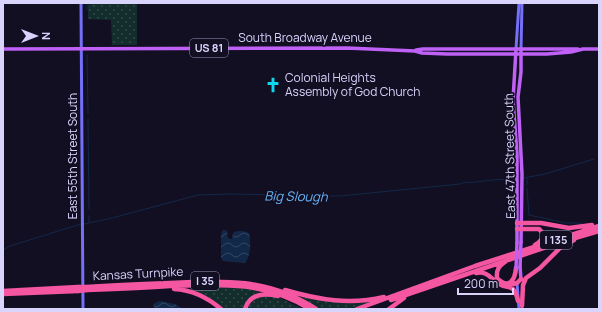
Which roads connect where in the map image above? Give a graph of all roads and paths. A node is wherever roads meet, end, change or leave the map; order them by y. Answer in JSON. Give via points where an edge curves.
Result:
{"nodes":[{"id":1,"x":81,"y":3,"type":"edge"},
{"id":2,"x":519,"y":3,"type":"edge"},
{"id":3,"x":522,"y":3,"type":"edge"},
{"id":4,"x":81,"y":48,"type":"junction"},
{"id":5,"x":3,"y":49,"type":"edge"},
{"id":6,"x":599,"y":49,"type":"edge"},
{"id":7,"x":516,"y":51,"type":"junction"},
{"id":8,"x":521,"y":51,"type":"junction"},
{"id":9,"x":515,"y":78,"type":"junction"},
{"id":10,"x":518,"y":98,"type":"junction"},
{"id":11,"x":513,"y":100,"type":"junction"},
{"id":12,"x":518,"y":118,"type":"junction"},
{"id":13,"x":519,"y":223,"type":"junction"},
{"id":14,"x":599,"y":224,"type":"edge"},
{"id":15,"x":519,"y":229,"type":"junction"},
{"id":16,"x":599,"y":231,"type":"edge"},
{"id":17,"x":588,"y":234,"type":"junction"},
{"id":18,"x":531,"y":248,"type":"junction"},
{"id":19,"x":512,"y":258,"type":"junction"},
{"id":20,"x":518,"y":267,"type":"junction"},
{"id":21,"x":453,"y":278,"type":"junction"},
{"id":22,"x":521,"y":279,"type":"junction"},
{"id":23,"x":517,"y":283,"type":"junction"},
{"id":24,"x":257,"y":284,"type":"junction"},
{"id":25,"x":507,"y":286,"type":"junction"},
{"id":26,"x":146,"y":288,"type":"junction"},
{"id":27,"x":78,"y":289,"type":"junction"},
{"id":28,"x":87,"y":289,"type":"junction"},
{"id":29,"x":3,"y":291,"type":"edge"},
{"id":30,"x":401,"y":293,"type":"junction"},
{"id":31,"x":3,"y":294,"type":"edge"},
{"id":32,"x":411,"y":294,"type":"junction"},
{"id":33,"x":518,"y":301,"type":"junction"},
{"id":34,"x":521,"y":308,"type":"edge"},
{"id":35,"x":83,"y":309,"type":"edge"},
{"id":36,"x":222,"y":309,"type":"edge"},
{"id":37,"x":245,"y":309,"type":"edge"},
{"id":38,"x":308,"y":309,"type":"edge"},
{"id":39,"x":316,"y":309,"type":"edge"},
{"id":40,"x":357,"y":309,"type":"edge"},
{"id":41,"x":363,"y":309,"type":"edge"},
{"id":42,"x":389,"y":309,"type":"edge"}],
"edges":[{"from":1,"to":4,"type":"street","name":"East 55th Street South"},
{"from":2,"to":7,"type":"street","name":"East 47th Street South"},
{"from":3,"to":8,"type":"street","name":"East 47th Street South"},
{"from":4,"to":5,"type":"main road","name":"South Broadway Avenue","number":"US 81"},
{"from":4,"to":7,"type":"main road","name":"South Broadway Avenue","number":"US 81"},
{"from":4,"to":35,"type":"street","name":"East 55th Street South"},
{"from":6,"to":8,"type":"main road","name":"South Broadway Avenue"},
{"from":7,"to":8,"type":"main road","name":"South Broadway Avenue","number":"US 81"},
{"from":7,"to":9,"type":"main road","name":"East 47th Street South"},
{"from":8,"to":10,"type":"main road","name":"East 47th Street South"},
{"from":9,"to":10,"type":"main road","via":[[515,96]]},
{"from":9,"to":11,"type":"main road","name":"East 47th Street South"},
{"from":10,"to":12,"type":"main road","name":"East 47th Street South"},
{"from":11,"to":12,"type":"main road","via":[[516,102]]},
{"from":11,"to":13,"type":"main road","name":"East 47th Street South"},
{"from":12,"to":13,"type":"main road","name":"East 47th Street South","via":[[522,174]]},
{"from":13,"to":14,"type":"highway","via":[[541,223],[569,228]]},
{"from":13,"to":15,"type":"main road","name":"East 47th Street South"},
{"from":14,"to":18,"type":"highway","number":"I 135"},
{"from":15,"to":18,"type":"highway","via":[[539,229],[542,233],[542,240]]},
{"from":15,"to":20,"type":"main road","name":"East 47th Street South","bridge":true},
{"from":16,"to":17,"type":"highway","number":"I 135"},
{"from":17,"to":19,"type":"highway","number":"I 135"},
{"from":17,"to":34,"type":"highway","via":[[560,248],[526,278]]},
{"from":18,"to":30,"type":"highway","number":"I 135"},
{"from":19,"to":20,"type":"highway","via":[[498,268],[497,278],[501,282],[510,283]]},
{"from":19,"to":21,"type":"highway","number":"I 135"},
{"from":20,"to":22,"type":"main road","name":"East 47th Street South"},
{"from":20,"to":23,"type":"main road","name":"East 47th Street South"},
{"from":21,"to":25,"type":"highway","via":[[483,272],[498,284]]},
{"from":21,"to":32,"type":"highway","number":"I 135"},
{"from":22,"to":23,"type":"highway"},
{"from":22,"to":34,"type":"street","name":"East 47th Street South"},
{"from":23,"to":25,"type":"highway"},
{"from":23,"to":33,"type":"street","name":"East 47th Street South"},
{"from":24,"to":28,"type":"highway","name":"Kansas Turnpike","number":"I 35","via":[[217,281]]},
{"from":24,"to":30,"type":"highway","via":[[336,301],[363,300]]},
{"from":24,"to":39,"type":"highway","name":"Kansas Turnpike","number":"I 35","via":[[286,293]]},
{"from":25,"to":33,"type":"highway","via":[[515,292]]},
{"from":26,"to":28,"type":"highway","name":"Kansas Turnpike","number":"I 35"},
{"from":26,"to":36,"type":"highway","via":[[192,292]]},
{"from":26,"to":38,"type":"highway","name":"Kansas Turnpike","number":"I 35","via":[[221,284],[261,288],[278,293]]},
{"from":27,"to":28,"type":"highway","name":"Kansas Turnpike","number":"I 35","bridge":true},
{"from":27,"to":29,"type":"highway","name":"Kansas Turnpike","number":"I 35"},
{"from":27,"to":31,"type":"highway","name":"Kansas Turnpike","number":"I 35"},
{"from":30,"to":40,"type":"highway"},
{"from":32,"to":41,"type":"highway"},
{"from":32,"to":42,"type":"highway"},
{"from":33,"to":34,"type":"street","name":"East 47th Street South"},
{"from":37,"to":38,"type":"highway","via":[[253,298],[264,294],[284,298]]}]}
